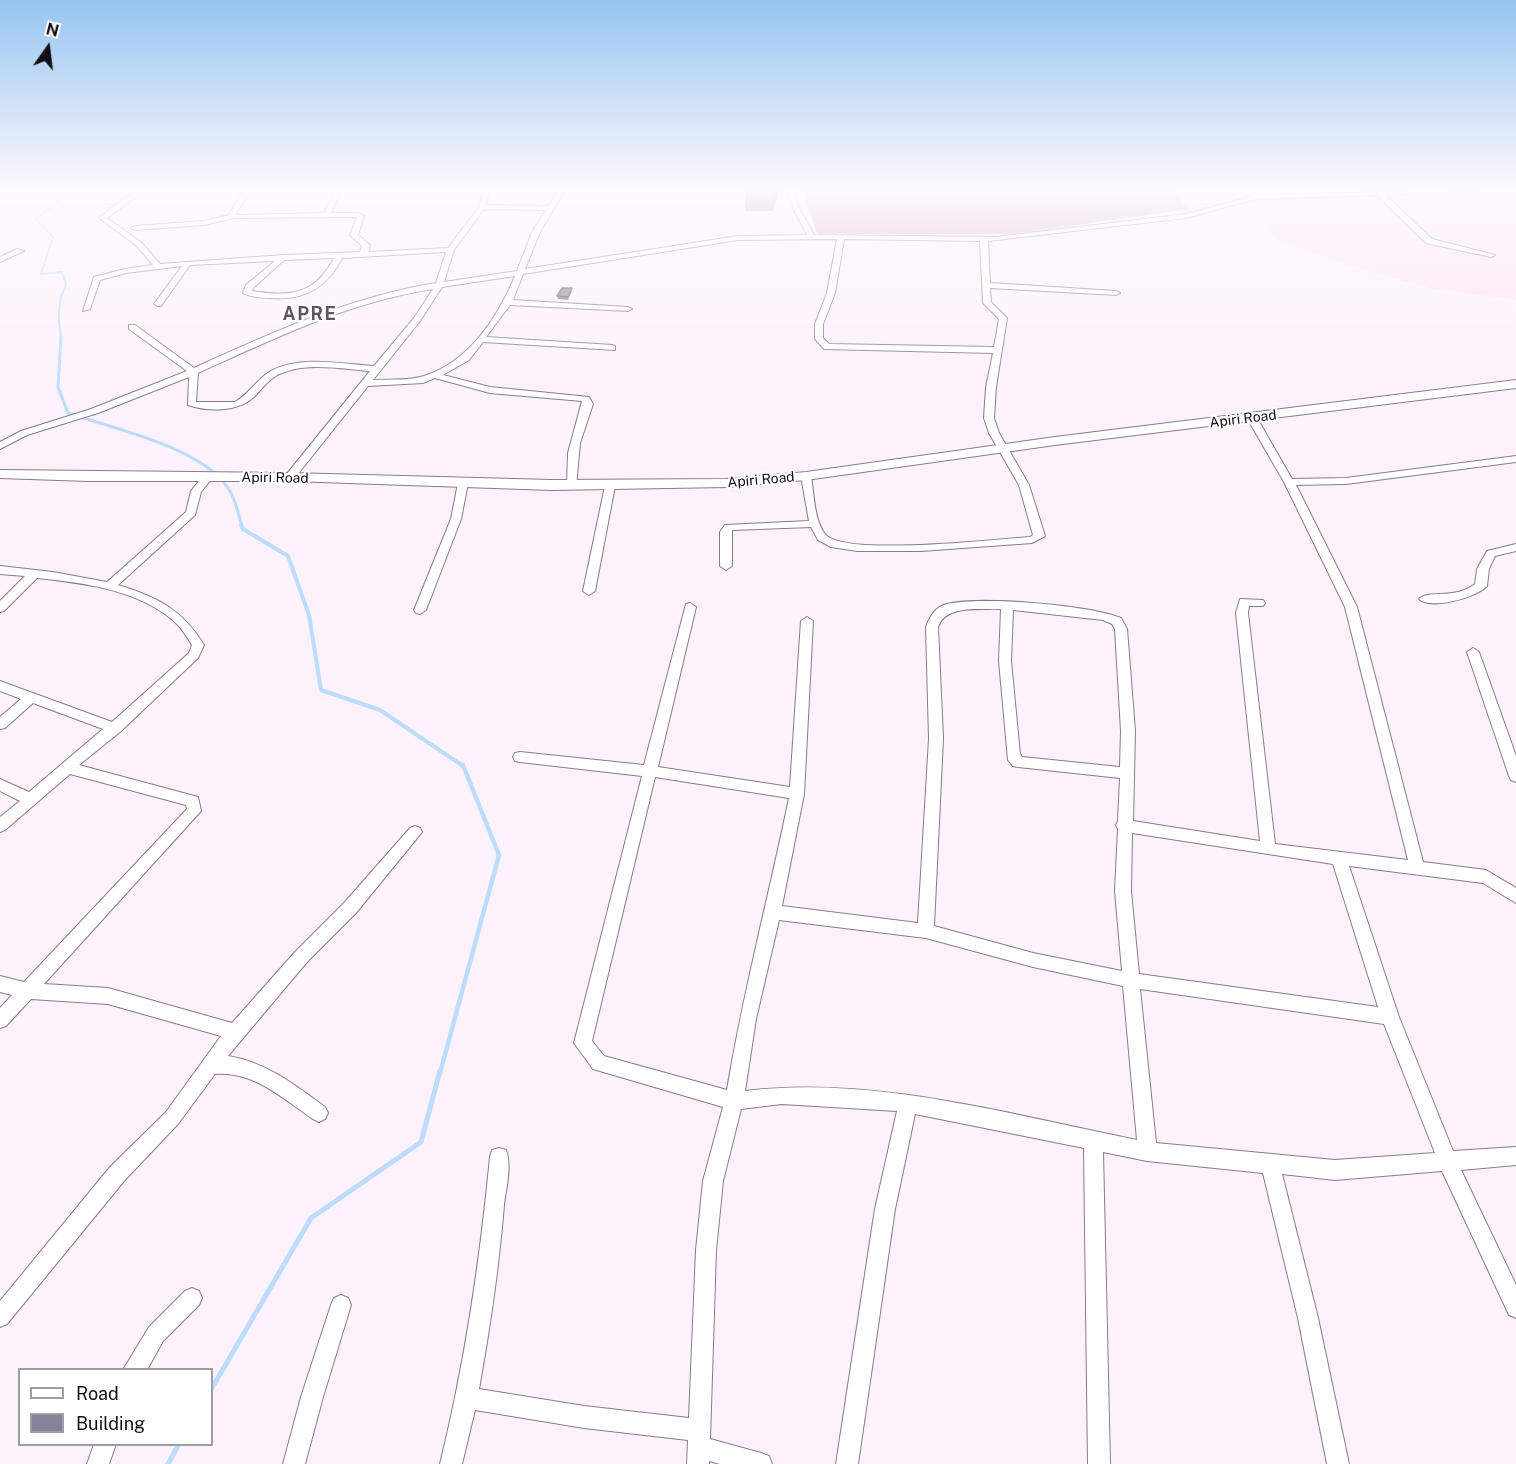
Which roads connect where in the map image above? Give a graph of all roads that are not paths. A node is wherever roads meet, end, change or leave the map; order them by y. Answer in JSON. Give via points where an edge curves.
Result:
{"nodes":[{"id":1,"x":153,"y":258,"type":"edge"},
{"id":2,"x":263,"y":258,"type":"edge"},
{"id":3,"x":282,"y":258,"type":"edge"},
{"id":4,"x":338,"y":258,"type":"edge"},
{"id":5,"x":448,"y":258,"type":"edge"},
{"id":6,"x":524,"y":258,"type":"edge"},
{"id":7,"x":604,"y":258,"type":"edge"},
{"id":8,"x":837,"y":258,"type":"edge"},
{"id":9,"x":985,"y":258,"type":"edge"},
{"id":10,"x":188,"y":263,"type":"junction"},
{"id":11,"x":158,"y":266,"type":"junction"},
{"id":12,"x":518,"y":272,"type":"junction"},
{"id":13,"x":440,"y":284,"type":"junction"},
{"id":14,"x":986,"y":285,"type":"junction"},
{"id":15,"x":1116,"y":293,"type":"dead end"},
{"id":16,"x":508,"y":302,"type":"junction"},
{"id":17,"x":158,"y":304,"type":"dead end"},
{"id":18,"x":86,"y":309,"type":"dead end"},
{"id":19,"x":628,"y":309,"type":"dead end"},
{"id":20,"x":132,"y":327,"type":"dead end"},
{"id":21,"x":480,"y":339,"type":"junction"},
{"id":22,"x":612,"y":348,"type":"dead end"},
{"id":23,"x":998,"y":350,"type":"junction"},
{"id":24,"x":378,"y":369,"type":"junction"},
{"id":25,"x":194,"y":372,"type":"junction"},
{"id":26,"x":437,"y":376,"type":"junction"},
{"id":27,"x":368,"y":383,"type":"junction"},
{"id":28,"x":1516,"y":384,"type":"edge"},
{"id":29,"x":1252,"y":418,"type":"junction"},
{"id":30,"x":0,"y":446,"type":"edge"},
{"id":31,"x":1004,"y":449,"type":"junction"},
{"id":32,"x":1516,"y":459,"type":"edge"},
{"id":33,"x":0,"y":474,"type":"edge"},
{"id":34,"x":806,"y":476,"type":"junction"},
{"id":35,"x":208,"y":477,"type":"junction"},
{"id":36,"x":290,"y":477,"type":"junction"},
{"id":37,"x":1289,"y":482,"type":"junction"},
{"id":38,"x":463,"y":483,"type":"junction"},
{"id":39,"x":572,"y":485,"type":"junction"},
{"id":40,"x":610,"y":486,"type":"junction"},
{"id":41,"x":815,"y":524,"type":"junction"},
{"id":42,"x":1516,"y":547,"type":"edge"},
{"id":43,"x":726,"y":566,"type":"dead end"},
{"id":44,"x":0,"y":570,"type":"edge"},
{"id":45,"x":34,"y":574,"type":"junction"},
{"id":46,"x":110,"y":585,"type":"junction"},
{"id":47,"x":589,"y":591,"type":"dead end"},
{"id":48,"x":1425,"y":599,"type":"dead end"},
{"id":49,"x":1259,"y":603,"type":"dead end"},
{"id":50,"x":1007,"y":605,"type":"junction"},
{"id":51,"x":690,"y":607,"type":"dead end"},
{"id":52,"x":0,"y":608,"type":"edge"},
{"id":53,"x":420,"y":610,"type":"dead end"},
{"id":54,"x":807,"y":621,"type":"dead end"},
{"id":55,"x":1473,"y":652,"type":"dead end"},
{"id":56,"x":0,"y":686,"type":"edge"},
{"id":57,"x":30,"y":698,"type":"junction"},
{"id":58,"x":0,"y":724,"type":"edge"},
{"id":59,"x":114,"y":728,"type":"junction"},
{"id":60,"x":520,"y":757,"type":"dead end"},
{"id":61,"x":68,"y":768,"type":"junction"},
{"id":62,"x":650,"y":771,"type":"junction"},
{"id":63,"x":1127,"y":773,"type":"junction"},
{"id":64,"x":1516,"y":776,"type":"edge"},
{"id":65,"x":0,"y":785,"type":"edge"},
{"id":66,"x":797,"y":794,"type":"junction"},
{"id":67,"x":30,"y":799,"type":"junction"},
{"id":68,"x":1124,"y":825,"type":"junction"},
{"id":69,"x":0,"y":826,"type":"edge"},
{"id":70,"x":415,"y":832,"type":"dead end"},
{"id":71,"x":1268,"y":849,"type":"junction"},
{"id":72,"x":1340,"y":859,"type":"junction"},
{"id":73,"x":1417,"y":867,"type":"junction"},
{"id":74,"x":1516,"y":896,"type":"edge"},
{"id":75,"x":773,"y":912,"type":"junction"},
{"id":76,"x":926,"y":931,"type":"junction"},
{"id":77,"x":1130,"y":980,"type":"junction"},
{"id":78,"x":0,"y":984,"type":"edge"},
{"id":79,"x":28,"y":991,"type":"junction"},
{"id":80,"x":1390,"y":1017,"type":"junction"},
{"id":81,"x":0,"y":1020,"type":"edge"},
{"id":82,"x":235,"y":1032,"type":"junction"},
{"id":83,"x":211,"y":1066,"type":"junction"},
{"id":84,"x":734,"y":1101,"type":"junction"},
{"id":85,"x":908,"y":1103,"type":"junction"},
{"id":86,"x":319,"y":1113,"type":"dead end"},
{"id":87,"x":1093,"y":1142,"type":"junction"},
{"id":88,"x":1147,"y":1152,"type":"junction"},
{"id":89,"x":1516,"y":1156,"type":"edge"},
{"id":90,"x":499,"y":1157,"type":"dead end"},
{"id":91,"x":1448,"y":1162,"type":"junction"},
{"id":92,"x":1270,"y":1164,"type":"junction"},
{"id":93,"x":192,"y":1298,"type":"dead end"},
{"id":94,"x":341,"y":1305,"type":"dead end"},
{"id":95,"x":1516,"y":1308,"type":"edge"},
{"id":96,"x":0,"y":1317,"type":"edge"},
{"id":97,"x":135,"y":1368,"type":"edge"},
{"id":98,"x":468,"y":1398,"type":"junction"},
{"id":99,"x":104,"y":1446,"type":"edge"},
{"id":100,"x":699,"y":1447,"type":"edge"},
{"id":101,"x":98,"y":1464,"type":"edge"},
{"id":102,"x":294,"y":1464,"type":"edge"},
{"id":103,"x":452,"y":1464,"type":"edge"},
{"id":104,"x":761,"y":1464,"type":"edge"},
{"id":105,"x":847,"y":1464,"type":"edge"},
{"id":106,"x":1099,"y":1464,"type":"edge"},
{"id":107,"x":1338,"y":1464,"type":"edge"}],
"edges":[{"from":1,"to":11,"type":"street"},
{"from":2,"to":10,"type":"street"},
{"from":3,"to":4,"type":"street","via":[[247,293],[293,295],[314,291],[332,274]]},
{"from":5,"to":13,"type":"street"},
{"from":6,"to":12,"type":"street"},
{"from":7,"to":12,"type":"street"},
{"from":8,"to":23,"type":"street","via":[[831,293],[819,324],[819,339],[827,346]]},
{"from":9,"to":14,"type":"street"},
{"from":10,"to":11,"type":"street"},
{"from":10,"to":17,"type":"street"},
{"from":11,"to":18,"type":"street","via":[[98,279]]},
{"from":12,"to":13,"type":"street"},
{"from":12,"to":16,"type":"street"},
{"from":13,"to":24,"type":"street"},
{"from":13,"to":25,"type":"street","via":[[327,312]]},
{"from":14,"to":15,"type":"street"},
{"from":14,"to":23,"type":"street","via":[[987,303],[1003,318]]},
{"from":16,"to":19,"type":"street"},
{"from":16,"to":21,"type":"street"},
{"from":20,"to":25,"type":"street"},
{"from":21,"to":22,"type":"street"},
{"from":21,"to":26,"type":"street","via":[[466,358]]},
{"from":23,"to":31,"type":"street","via":[[989,418]]},
{"from":24,"to":25,"type":"street","via":[[281,369],[243,402],[228,405],[192,403]]},
{"from":24,"to":27,"type":"street"},
{"from":25,"to":30,"type":"street"},
{"from":26,"to":27,"type":"street"},
{"from":26,"to":39,"type":"street","via":[[490,390],[586,399],[588,404],[570,464]]},
{"from":27,"to":36,"type":"street"},
{"from":28,"to":29,"type":"street","name":"Apiri Road"},
{"from":29,"to":31,"type":"street","name":"Apiri Road"},
{"from":29,"to":37,"type":"street"},
{"from":31,"to":34,"type":"street","name":"Apiri Road"},
{"from":31,"to":41,"type":"street","via":[[1023,484],[1039,529],[1040,536],[1032,540],[877,550],[826,542]]},
{"from":32,"to":37,"type":"street","via":[[1346,481]]},
{"from":33,"to":35,"type":"street","name":"Apiri Road"},
{"from":34,"to":40,"type":"street","name":"Apiri Road"},
{"from":34,"to":41,"type":"street"},
{"from":35,"to":36,"type":"street","name":"Apiri Road"},
{"from":35,"to":46,"type":"street","via":[[196,491],[191,513]]},
{"from":36,"to":38,"type":"street","name":"Apiri Road"},
{"from":37,"to":73,"type":"street","via":[[1351,608]]},
{"from":38,"to":39,"type":"street","name":"Apiri Road"},
{"from":38,"to":53,"type":"street","via":[[451,536]]},
{"from":39,"to":40,"type":"street","name":"Apiri Road"},
{"from":40,"to":47,"type":"street"},
{"from":41,"to":43,"type":"street","via":[[729,527],[725,532]]},
{"from":42,"to":48,"type":"street","via":[[1491,554],[1483,569],[1481,586],[1470,593]]},
{"from":44,"to":45,"type":"street"},
{"from":45,"to":46,"type":"street"},
{"from":45,"to":52,"type":"street"},
{"from":46,"to":59,"type":"street","via":[[176,615],[191,629],[198,645],[194,655]]},
{"from":49,"to":71,"type":"street","via":[[1244,602],[1242,613]]},
{"from":50,"to":63,"type":"street","via":[[1105,616],[1117,621],[1121,629],[1128,731]]},
{"from":50,"to":63,"type":"street","via":[[1005,661],[1013,756],[1018,762]]},
{"from":50,"to":76,"type":"street","via":[[948,608],[936,616],[932,627],[936,739]]},
{"from":51,"to":62,"type":"street"},
{"from":54,"to":66,"type":"street"},
{"from":55,"to":64,"type":"street"},
{"from":56,"to":57,"type":"street"},
{"from":57,"to":58,"type":"street"},
{"from":57,"to":59,"type":"street"},
{"from":59,"to":61,"type":"street"},
{"from":60,"to":62,"type":"street"},
{"from":61,"to":67,"type":"street"},
{"from":61,"to":79,"type":"street","via":[[193,801],[194,811]]},
{"from":62,"to":66,"type":"street"},
{"from":62,"to":84,"type":"street","via":[[583,1043],[599,1063]]},
{"from":63,"to":68,"type":"street"},
{"from":65,"to":67,"type":"street"},
{"from":66,"to":75,"type":"street"},
{"from":67,"to":69,"type":"street"},
{"from":68,"to":71,"type":"street"},
{"from":68,"to":77,"type":"street","via":[[1123,891]]},
{"from":70,"to":82,"type":"street"},
{"from":71,"to":72,"type":"street"},
{"from":72,"to":73,"type":"street"},
{"from":72,"to":80,"type":"street"},
{"from":73,"to":74,"type":"street","via":[[1486,877]]},
{"from":75,"to":76,"type":"street"},
{"from":75,"to":84,"type":"street","via":[[747,1019]]},
{"from":76,"to":77,"type":"street","via":[[1033,960]]},
{"from":77,"to":80,"type":"street"},
{"from":77,"to":88,"type":"street"},
{"from":78,"to":79,"type":"street"},
{"from":79,"to":81,"type":"street"},
{"from":79,"to":82,"type":"street","via":[[108,996]]},
{"from":80,"to":91,"type":"street"},
{"from":82,"to":83,"type":"street"},
{"from":83,"to":86,"type":"street","via":[[223,1064],[254,1070]]},
{"from":83,"to":96,"type":"street","via":[[172,1118],[117,1174]]},
{"from":84,"to":85,"type":"street","via":[[812,1095]]},
{"from":84,"to":100,"type":"street","via":[[712,1181],[708,1215]]},
{"from":85,"to":87,"type":"street"},
{"from":85,"to":105,"type":"street","via":[[883,1220]]},
{"from":87,"to":88,"type":"street"},
{"from":87,"to":106,"type":"street"},
{"from":88,"to":92,"type":"street"},
{"from":89,"to":91,"type":"street"},
{"from":90,"to":98,"type":"street","via":[[491,1250]]},
{"from":91,"to":92,"type":"street","via":[[1335,1170]]},
{"from":91,"to":95,"type":"street"},
{"from":92,"to":107,"type":"street","via":[[1308,1318]]},
{"from":93,"to":97,"type":"street","via":[[156,1334]]},
{"from":94,"to":102,"type":"street"},
{"from":98,"to":100,"type":"street","via":[[584,1417]]},
{"from":98,"to":103,"type":"street"},
{"from":99,"to":101,"type":"street"},
{"from":100,"to":104,"type":"street"}]}
